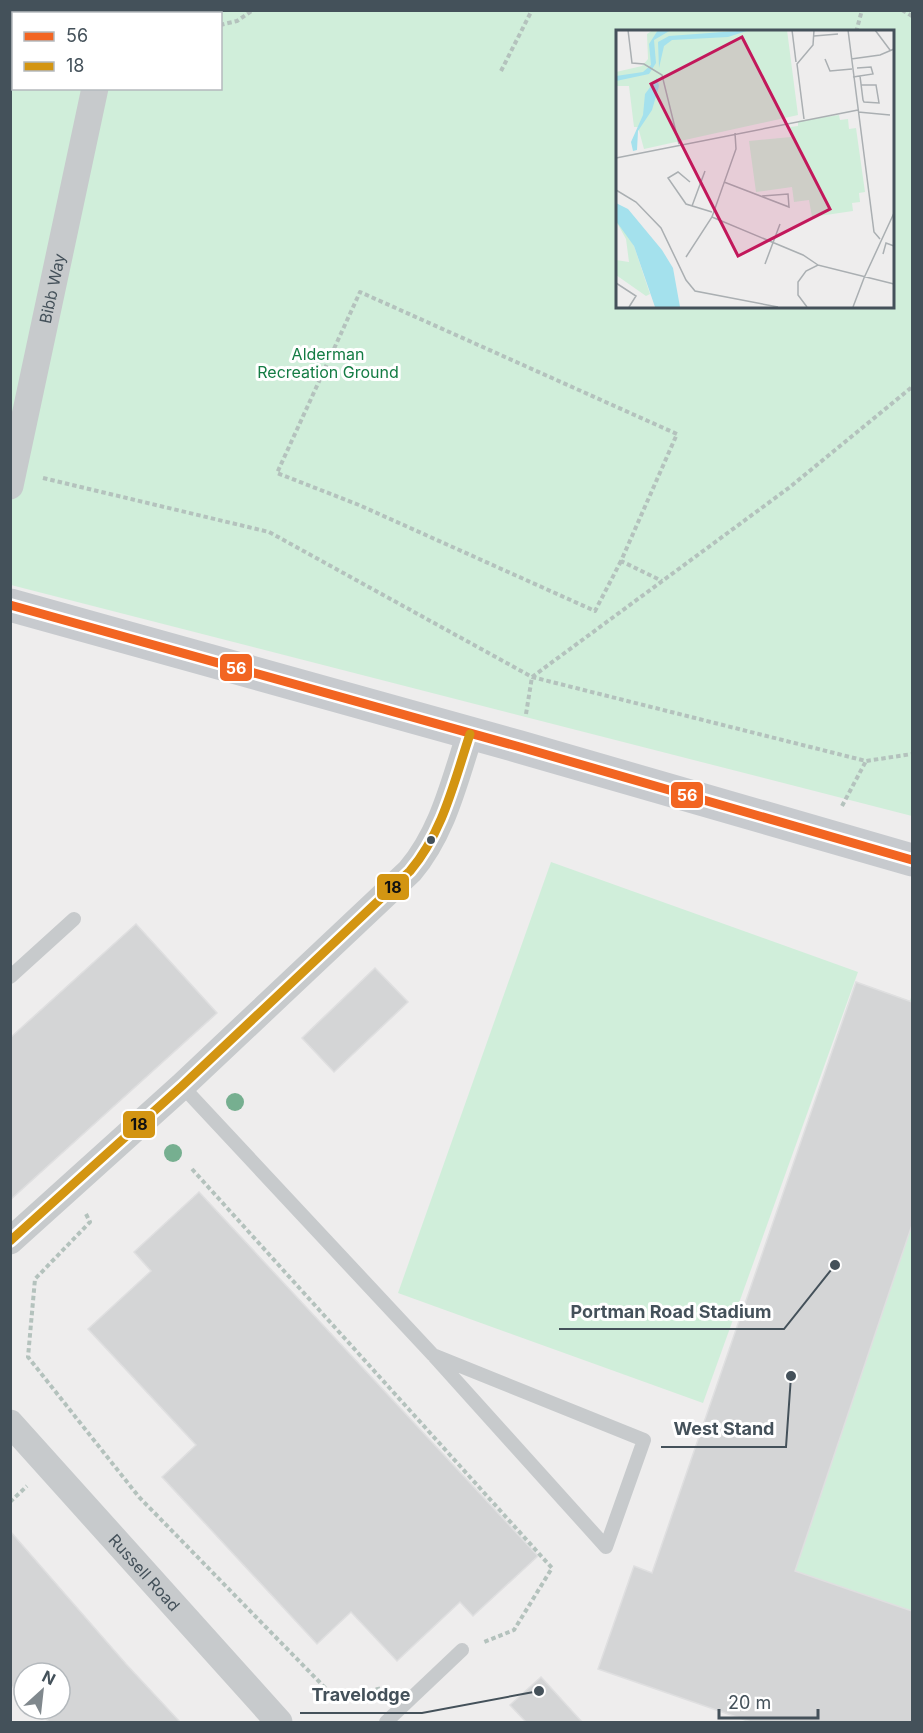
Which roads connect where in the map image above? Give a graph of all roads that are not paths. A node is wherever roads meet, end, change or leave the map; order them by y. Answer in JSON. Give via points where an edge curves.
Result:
{"nodes":[{"id":1,"x":94,"y":90,"type":"edge"},
{"id":2,"x":13,"y":479,"type":"edge"},
{"id":3,"x":10,"y":605,"type":"edge"},
{"id":4,"x":470,"y":734,"type":"junction"},
{"id":5,"x":912,"y":860,"type":"edge"},
{"id":6,"x":74,"y":919,"type":"dead end"},
{"id":7,"x":10,"y":977,"type":"edge"},
{"id":8,"x":182,"y":1086,"type":"junction"},
{"id":9,"x":10,"y":1240,"type":"edge"},
{"id":10,"x":433,"y":1355,"type":"junction"},
{"id":11,"x":10,"y":1423,"type":"edge"},
{"id":12,"x":462,"y":1650,"type":"road end"},
{"id":13,"x":279,"y":1722,"type":"edge"},
{"id":14,"x":386,"y":1722,"type":"edge"}],
"edges":[{"from":1,"to":2,"type":"street","name":"Bibb Way"},
{"from":3,"to":4,"type":"street"},
{"from":4,"to":5,"type":"street"},
{"from":4,"to":8,"type":"street","via":[[426,852]]},
{"from":6,"to":7,"type":"lane"},
{"from":8,"to":9,"type":"street"},
{"from":8,"to":10,"type":"lane"},
{"from":10,"to":10,"type":"lane","via":[[644,1440],[606,1547],[598,1538]]},
{"from":11,"to":13,"type":"street","name":"Russell Road"},
{"from":12,"to":14,"type":"lane"}]}
